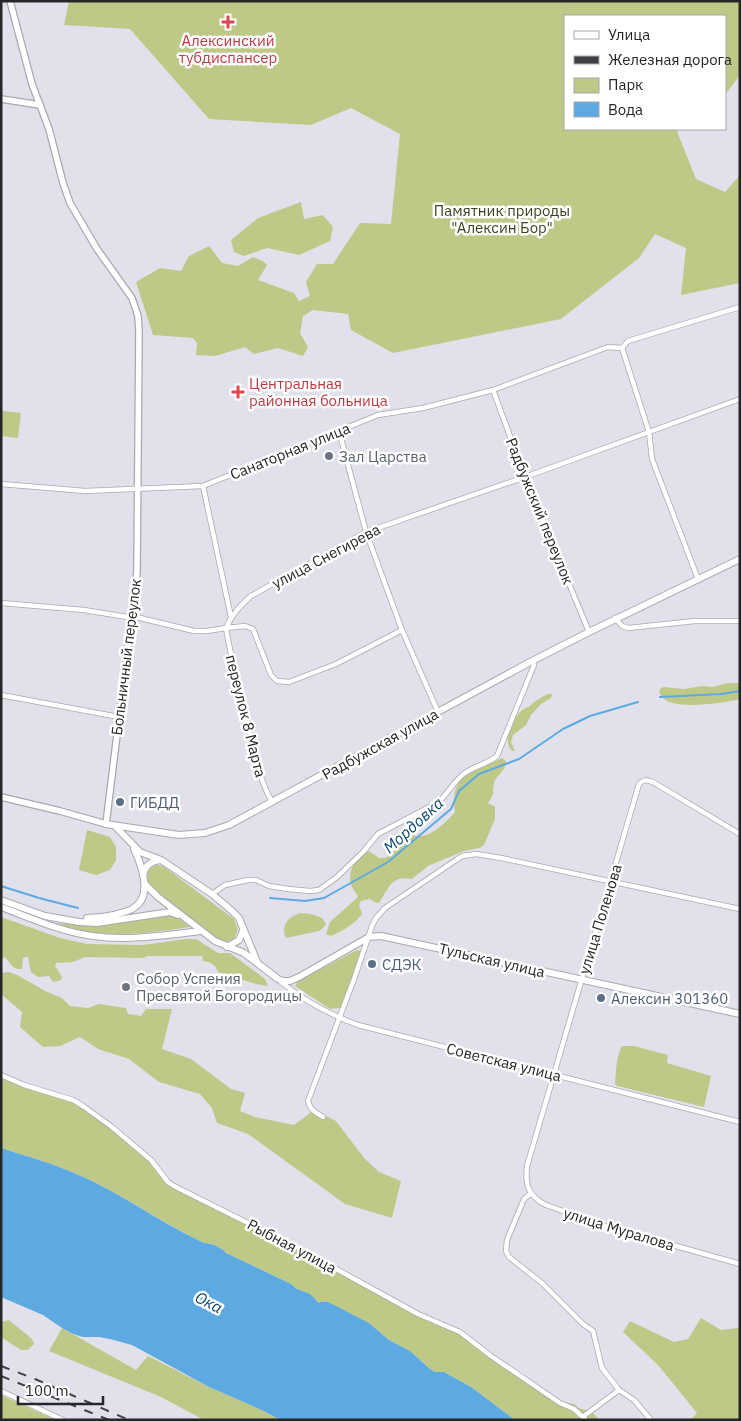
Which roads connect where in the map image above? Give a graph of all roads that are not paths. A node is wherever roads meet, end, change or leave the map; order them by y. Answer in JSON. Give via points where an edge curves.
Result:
{"nodes":[{"id":1,"x":10,"y":1,"type":"edge"},
{"id":2,"x":1,"y":99,"type":"edge"},
{"id":3,"x":40,"y":105,"type":"junction"},
{"id":4,"x":740,"y":307,"type":"edge"},
{"id":5,"x":622,"y":348,"type":"junction"},
{"id":6,"x":493,"y":390,"type":"junction"},
{"id":7,"x":740,"y":399,"type":"edge"},
{"id":8,"x":339,"y":432,"type":"junction"},
{"id":9,"x":650,"y":432,"type":"junction"},
{"id":10,"x":524,"y":477,"type":"junction"},
{"id":11,"x":1,"y":484,"type":"edge"},
{"id":12,"x":203,"y":486,"type":"junction"},
{"id":13,"x":137,"y":489,"type":"junction"},
{"id":14,"x":366,"y":532,"type":"junction"},
{"id":15,"x":740,"y":558,"type":"edge"},
{"id":16,"x":698,"y":579,"type":"junction"},
{"id":17,"x":1,"y":604,"type":"edge"},
{"id":18,"x":132,"y":616,"type":"junction"},
{"id":19,"x":230,"y":617,"type":"junction"},
{"id":20,"x":615,"y":618,"type":"junction"},
{"id":21,"x":740,"y":621,"type":"edge"},
{"id":22,"x":226,"y":628,"type":"junction"},
{"id":23,"x":402,"y":630,"type":"junction"},
{"id":24,"x":589,"y":632,"type":"junction"},
{"id":25,"x":532,"y":661,"type":"junction"},
{"id":26,"x":1,"y":695,"type":"edge"},
{"id":27,"x":438,"y":712,"type":"junction"},
{"id":28,"x":119,"y":717,"type":"junction"},
{"id":29,"x":1,"y":798,"type":"edge"},
{"id":30,"x":272,"y":802,"type":"junction"},
{"id":31,"x":106,"y":824,"type":"junction"},
{"id":32,"x":116,"y":826,"type":"junction"},
{"id":33,"x":740,"y":834,"type":"edge"},
{"id":34,"x":132,"y":843,"type":"junction"},
{"id":35,"x":161,"y":860,"type":"junction"},
{"id":36,"x":143,"y":874,"type":"junction"},
{"id":37,"x":611,"y":882,"type":"junction"},
{"id":38,"x":144,"y":883,"type":"junction"},
{"id":39,"x":212,"y":894,"type":"junction"},
{"id":40,"x":1,"y":900,"type":"edge"},
{"id":41,"x":1,"y":907,"type":"edge"},
{"id":42,"x":740,"y":909,"type":"edge"},
{"id":43,"x":181,"y":916,"type":"junction"},
{"id":44,"x":60,"y":918,"type":"junction"},
{"id":45,"x":201,"y":931,"type":"junction"},
{"id":46,"x":243,"y":931,"type":"junction"},
{"id":47,"x":369,"y":937,"type":"junction"},
{"id":48,"x":227,"y":947,"type":"junction"},
{"id":49,"x":259,"y":964,"type":"junction"},
{"id":50,"x":278,"y":979,"type":"junction"},
{"id":51,"x":581,"y":980,"type":"junction"},
{"id":52,"x":740,"y":1014,"type":"edge"},
{"id":53,"x":339,"y":1018,"type":"junction"},
{"id":54,"x":1,"y":1075,"type":"edge"},
{"id":55,"x":554,"y":1075,"type":"junction"},
{"id":56,"x":323,"y":1117,"type":"dead end"},
{"id":57,"x":740,"y":1122,"type":"edge"},
{"id":58,"x":530,"y":1194,"type":"junction"},
{"id":59,"x":740,"y":1264,"type":"edge"},
{"id":60,"x":619,"y":1390,"type":"junction"},
{"id":61,"x":1,"y":1391,"type":"edge"},
{"id":62,"x":585,"y":1418,"type":"edge"},
{"id":63,"x":63,"y":1420,"type":"edge"},
{"id":64,"x":651,"y":1420,"type":"edge"}],
"edges":[{"from":1,"to":3,"type":"street","name":"Больничный переулок"},
{"from":2,"to":3,"type":"street"},
{"from":3,"to":13,"type":"street","name":"Больничный переулок","via":[[70,203],[97,249],[130,293],[138,316]]},
{"from":4,"to":5,"type":"street","name":"Санаторная улица","via":[[628,341]]},
{"from":5,"to":6,"type":"street","name":"Санаторная улица","via":[[608,348]]},
{"from":5,"to":9,"type":"street"},
{"from":6,"to":8,"type":"street","name":"Санаторная улица","via":[[424,408],[378,415]]},
{"from":6,"to":10,"type":"street","name":"Радбужский переулок"},
{"from":7,"to":9,"type":"street","name":"улица Снегирева"},
{"from":8,"to":12,"type":"street","name":"Санаторная улица"},
{"from":8,"to":14,"type":"street"},
{"from":9,"to":10,"type":"street","name":"улица Снегирева"},
{"from":9,"to":16,"type":"street","via":[[652,459]]},
{"from":10,"to":14,"type":"street","name":"улица Снегирева"},
{"from":10,"to":24,"type":"street","name":"Радбужский переулок"},
{"from":11,"to":13,"type":"street","name":"Санаторная улица","via":[[85,491]]},
{"from":12,"to":13,"type":"street","name":"Санаторная улица"},
{"from":12,"to":19,"type":"street"},
{"from":13,"to":18,"type":"street","name":"Больничный переулок","via":[[137,565]]},
{"from":14,"to":19,"type":"street","name":"улица Снегирева","via":[[251,596]]},
{"from":14,"to":23,"type":"street"},
{"from":15,"to":16,"type":"main road","name":"Радбужская улица"},
{"from":16,"to":20,"type":"main road","name":"Радбужская улица"},
{"from":17,"to":18,"type":"street"},
{"from":18,"to":22,"type":"street","via":[[194,631]]},
{"from":18,"to":28,"type":"street","name":"Больничный переулок"},
{"from":19,"to":22,"type":"street","name":"улица Снегирева"},
{"from":20,"to":21,"type":"street","via":[[628,628],[695,621]]},
{"from":20,"to":24,"type":"main road","name":"Радбужская улица"},
{"from":22,"to":23,"type":"street","via":[[246,626],[253,629],[271,675],[277,681],[289,682],[336,664]]},
{"from":22,"to":30,"type":"street","name":"переулок 8 Марта","via":[[258,766]]},
{"from":23,"to":27,"type":"street"},
{"from":24,"to":25,"type":"main road","name":"Радбужская улица"},
{"from":25,"to":27,"type":"main road","name":"Радбужская улица"},
{"from":25,"to":39,"type":"street","via":[[534,665],[497,756],[465,772],[437,803],[378,834],[328,885],[319,890],[299,891],[248,880],[226,885]]},
{"from":26,"to":28,"type":"street"},
{"from":27,"to":30,"type":"main road","name":"Радбужская улица"},
{"from":28,"to":31,"type":"street","name":"Больничный переулок"},
{"from":29,"to":31,"type":"street","name":"Радбужская улица"},
{"from":30,"to":32,"type":"main road","name":"Радбужская улица","via":[[228,826],[205,833],[180,835]]},
{"from":31,"to":32,"type":"main road","name":"Радбужская улица"},
{"from":32,"to":34,"type":"main road"},
{"from":33,"to":37,"type":"street","name":"улица Поленова","via":[[653,782],[642,781]]},
{"from":34,"to":35,"type":"main road","via":[[143,855]]},
{"from":34,"to":36,"type":"main road"},
{"from":35,"to":36,"type":"main road","via":[[150,863]]},
{"from":35,"to":39,"type":"main road"},
{"from":36,"to":38,"type":"main road"},
{"from":37,"to":42,"type":"street"},
{"from":37,"to":47,"type":"street","via":[[501,858],[476,854],[462,856],[385,908],[376,918]]},
{"from":37,"to":51,"type":"street","name":"улица Поленова"},
{"from":38,"to":43,"type":"main road"},
{"from":38,"to":44,"type":"main road","via":[[142,898],[133,909],[94,918]]},
{"from":39,"to":46,"type":"main road","via":[[239,918]]},
{"from":40,"to":44,"type":"main road","via":[[25,910]]},
{"from":41,"to":45,"type":"main road","via":[[91,936],[130,938]]},
{"from":43,"to":44,"type":"main road","via":[[170,912],[97,923]]},
{"from":43,"to":45,"type":"main road"},
{"from":45,"to":48,"type":"main road"},
{"from":46,"to":48,"type":"main road","via":[[239,940]]},
{"from":46,"to":49,"type":"main road"},
{"from":47,"to":50,"type":"main road","via":[[299,977],[290,981]]},
{"from":47,"to":51,"type":"main road","name":"Тульская улица","via":[[393,938]]},
{"from":47,"to":53,"type":"street"},
{"from":48,"to":49,"type":"main road","via":[[244,953]]},
{"from":49,"to":50,"type":"main road"},
{"from":50,"to":53,"type":"street","name":"Советская улица"},
{"from":51,"to":52,"type":"main road","name":"Тульская улица"},
{"from":51,"to":55,"type":"street","name":"улица Поленова"},
{"from":53,"to":55,"type":"street","name":"Советская улица"},
{"from":53,"to":56,"type":"street","via":[[308,1101],[309,1107]]},
{"from":54,"to":62,"type":"street","name":"Рыбная улица","via":[[73,1100],[151,1160],[174,1186],[293,1245],[418,1314],[460,1332],[490,1356]]},
{"from":55,"to":57,"type":"street","name":"Советская улица"},
{"from":55,"to":58,"type":"street","name":"улица Поленова","via":[[527,1166],[526,1184]]},
{"from":58,"to":59,"type":"street","name":"улица Муралова","via":[[546,1205],[605,1226]]},
{"from":58,"to":60,"type":"street","via":[[518,1210],[506,1251],[513,1262],[543,1284],[593,1331],[602,1368]]},
{"from":60,"to":62,"type":"street"},
{"from":60,"to":64,"type":"street","via":[[634,1400]]},
{"from":61,"to":63,"type":"street"}]}
